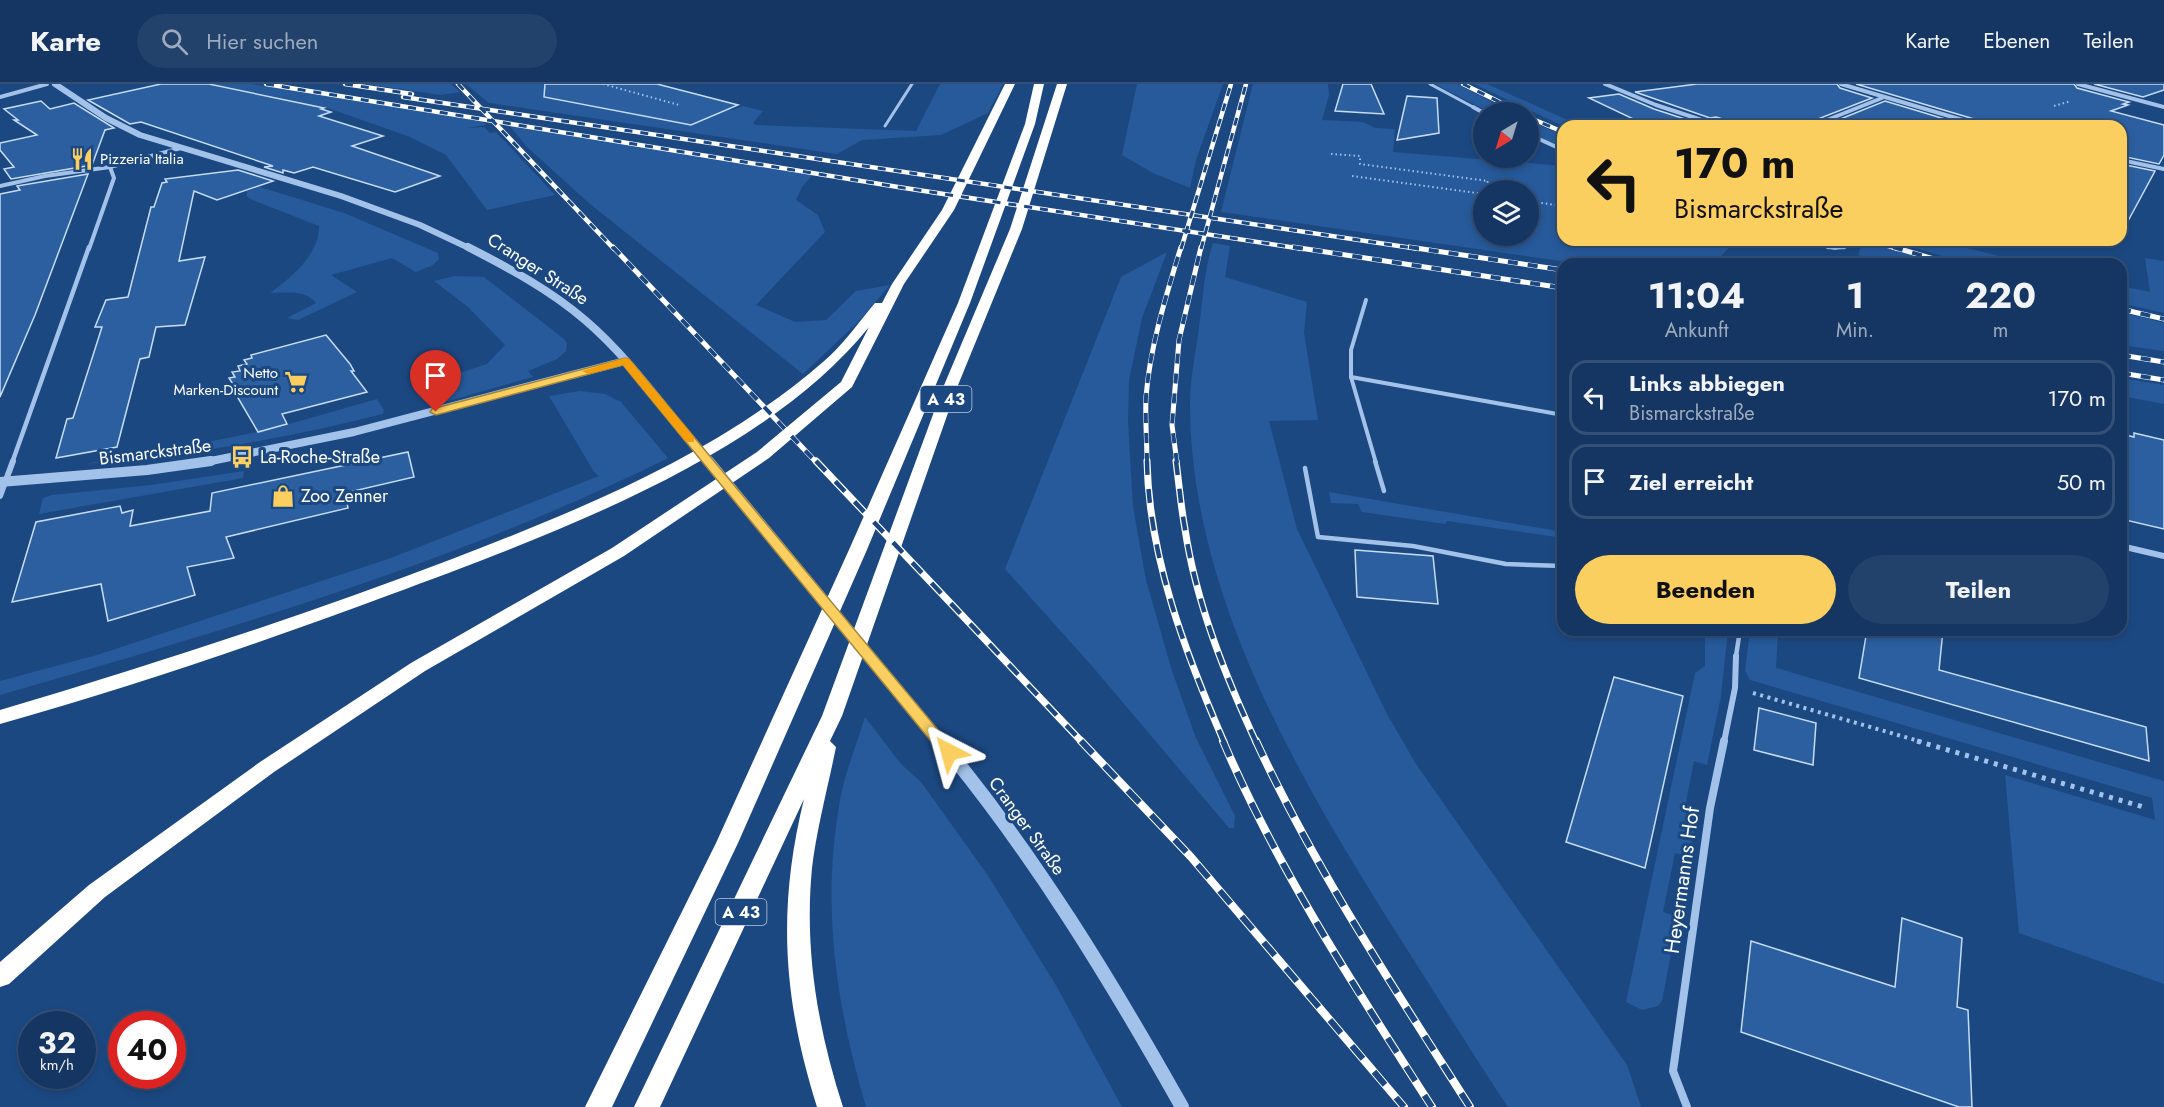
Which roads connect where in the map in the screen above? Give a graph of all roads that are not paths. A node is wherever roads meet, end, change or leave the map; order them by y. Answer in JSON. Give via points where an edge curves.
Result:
{"nodes":[{"id":1,"x":47,"y":84,"type":"edge"},
{"id":2,"x":55,"y":84,"type":"edge"},
{"id":3,"x":912,"y":84,"type":"edge"},
{"id":4,"x":1010,"y":84,"type":"edge"},
{"id":5,"x":1039,"y":84,"type":"edge"},
{"id":6,"x":1062,"y":84,"type":"edge"},
{"id":7,"x":1430,"y":84,"type":"edge"},
{"id":8,"x":1605,"y":84,"type":"edge"},
{"id":9,"x":1841,"y":84,"type":"edge"},
{"id":10,"x":2078,"y":84,"type":"edge"},
{"id":11,"x":0,"y":95,"type":"edge"},
{"id":12,"x":1882,"y":98,"type":"junction"},
{"id":13,"x":1473,"y":107,"type":"edge"},
{"id":14,"x":2164,"y":108,"type":"edge"},
{"id":15,"x":1702,"y":120,"type":"edge"},
{"id":16,"x":1827,"y":120,"type":"edge"},
{"id":17,"x":1961,"y":120,"type":"edge"},
{"id":18,"x":885,"y":126,"type":"dead end"},
{"id":19,"x":1539,"y":140,"type":"edge"},
{"id":20,"x":1557,"y":147,"type":"edge"},
{"id":21,"x":181,"y":148,"type":"junction"},
{"id":22,"x":2127,"y":161,"type":"edge"},
{"id":23,"x":110,"y":167,"type":"junction"},
{"id":24,"x":2164,"y":169,"type":"edge"},
{"id":25,"x":0,"y":186,"type":"edge"},
{"id":26,"x":1822,"y":246,"type":"edge"},
{"id":27,"x":1850,"y":246,"type":"edge"},
{"id":28,"x":898,"y":284,"type":"junction"},
{"id":29,"x":1366,"y":300,"type":"dead end"},
{"id":30,"x":625,"y":361,"type":"junction"},
{"id":31,"x":1351,"y":377,"type":"junction"},
{"id":32,"x":1557,"y":414,"type":"edge"},
{"id":33,"x":1305,"y":468,"type":"dead end"},
{"id":34,"x":2,"y":482,"type":"edge"},
{"id":35,"x":1384,"y":491,"type":"dead end"},
{"id":36,"x":0,"y":496,"type":"edge"},
{"id":37,"x":2127,"y":547,"type":"edge"},
{"id":38,"x":2164,"y":556,"type":"edge"},
{"id":39,"x":1557,"y":566,"type":"edge"},
{"id":40,"x":1739,"y":636,"type":"edge"},
{"id":41,"x":1736,"y":656,"type":"joint"},
{"id":42,"x":832,"y":716,"type":"junction"},
{"id":43,"x":0,"y":717,"type":"edge"},
{"id":44,"x":0,"y":977,"type":"edge"},
{"id":45,"x":598,"y":1107,"type":"edge"},
{"id":46,"x":647,"y":1107,"type":"edge"},
{"id":47,"x":830,"y":1107,"type":"edge"},
{"id":48,"x":1182,"y":1107,"type":"edge"},
{"id":49,"x":1686,"y":1107,"type":"edge"}],
"edges":[{"from":1,"to":11,"type":"street"},
{"from":2,"to":21,"type":"street","name":"Cranger Straße","via":[[124,129]]},
{"from":3,"to":18,"type":"lane"},
{"from":4,"to":28,"type":"highway","via":[[948,210]]},
{"from":5,"to":45,"type":"highway","number":"A 43","via":[[1030,124],[964,303],[858,552],[727,843]]},
{"from":6,"to":42,"type":"highway","number":"A 43","via":[[1016,229],[949,390]]},
{"from":7,"to":13,"type":"lane"},
{"from":8,"to":15,"type":"street"},
{"from":9,"to":12,"type":"street"},
{"from":10,"to":14,"type":"street"},
{"from":12,"to":16,"type":"street"},
{"from":12,"to":17,"type":"street"},
{"from":19,"to":20,"type":"street"},
{"from":21,"to":23,"type":"street"},
{"from":21,"to":30,"type":"street","name":"Cranger Straße","via":[[332,193],[443,234],[506,266],[571,309]]},
{"from":22,"to":24,"type":"street"},
{"from":23,"to":25,"type":"street"},
{"from":23,"to":34,"type":"street","via":[[114,178]]},
{"from":26,"to":27,"type":"street"},
{"from":28,"to":43,"type":"highway","via":[[830,363],[808,381],[739,430],[654,478],[562,521],[358,602],[136,677]]},
{"from":28,"to":44,"type":"highway","via":[[847,384],[763,455],[618,552],[418,668],[267,767],[97,891]]},
{"from":29,"to":31,"type":"lane","via":[[1351,350]]},
{"from":30,"to":34,"type":"street","name":"Bismarckstraße","via":[[285,449],[141,472]]},
{"from":30,"to":48,"type":"street","name":"Cranger Straße","bridge":true,"via":[[993,806],[1122,999]]},
{"from":31,"to":32,"type":"lane"},
{"from":31,"to":35,"type":"lane"},
{"from":33,"to":39,"type":"lane","via":[[1318,537],[1413,546],[1506,564]]},
{"from":34,"to":36,"type":"street"},
{"from":37,"to":38,"type":"street"},
{"from":40,"to":41,"type":"lane"},
{"from":41,"to":49,"type":"street","name":"Heyermanns Hof","via":[[1735,688],[1710,808],[1673,1071]]},
{"from":42,"to":46,"type":"highway","number":"A 43"},
{"from":42,"to":47,"type":"highway","via":[[801,868],[798,933],[805,1004]]}]}
